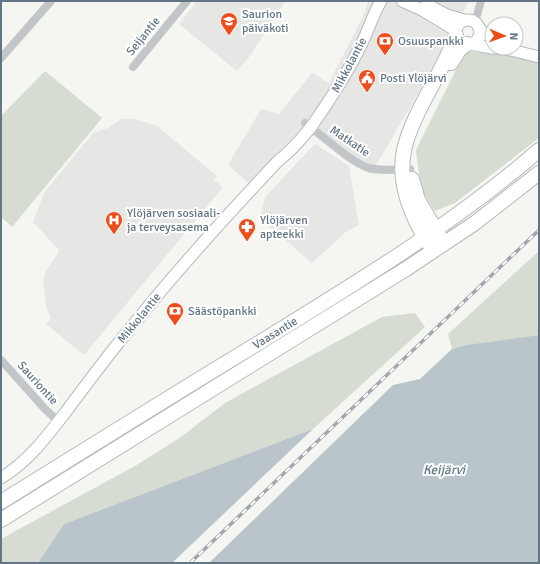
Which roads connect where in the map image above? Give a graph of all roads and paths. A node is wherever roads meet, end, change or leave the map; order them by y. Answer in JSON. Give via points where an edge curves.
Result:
{"nodes":[{"id":1,"x":51,"y":1,"type":"edge"},
{"id":2,"x":187,"y":1,"type":"edge"},
{"id":3,"x":371,"y":1,"type":"edge"},
{"id":4,"x":381,"y":1,"type":"edge"},
{"id":5,"x":402,"y":1,"type":"edge"},
{"id":6,"x":420,"y":1,"type":"edge"},
{"id":7,"x":481,"y":1,"type":"edge"},
{"id":8,"x":464,"y":20,"type":"junction"},
{"id":9,"x":477,"y":25,"type":"junction"},
{"id":10,"x":484,"y":32,"type":"edge"},
{"id":11,"x":455,"y":33,"type":"junction"},
{"id":12,"x":468,"y":44,"type":"junction"},
{"id":13,"x":484,"y":47,"type":"edge"},
{"id":14,"x":524,"y":48,"type":"edge"},
{"id":15,"x":539,"y":52,"type":"edge"},
{"id":16,"x":524,"y":53,"type":"edge"},
{"id":17,"x":539,"y":57,"type":"edge"},
{"id":18,"x":1,"y":58,"type":"edge"},
{"id":19,"x":133,"y":67,"type":"dead end"},
{"id":20,"x":308,"y":125,"type":"junction"},
{"id":21,"x":539,"y":150,"type":"edge"},
{"id":22,"x":406,"y":169,"type":"junction"},
{"id":23,"x":539,"y":173,"type":"edge"},
{"id":24,"x":430,"y":234,"type":"junction"},
{"id":25,"x":439,"y":248,"type":"junction"},
{"id":26,"x":1,"y":360,"type":"edge"},
{"id":27,"x":58,"y":421,"type":"junction"},
{"id":28,"x":1,"y":478,"type":"edge"},
{"id":29,"x":1,"y":502,"type":"edge"},
{"id":30,"x":1,"y":520,"type":"edge"}],
"edges":[{"from":1,"to":18,"type":"street"},
{"from":2,"to":19,"type":"street","name":"Seijantie"},
{"from":3,"to":20,"type":"main road","name":"Mikkolantie","via":[[361,29],[342,67]]},
{"from":4,"to":20,"type":"main road","name":"Mikkolantie","via":[[355,57],[326,106]]},
{"from":5,"to":11,"type":"main road","via":[[422,10]]},
{"from":6,"to":8,"type":"main road","via":[[447,15]]},
{"from":7,"to":9,"type":"street"},
{"from":8,"to":9,"type":"main road","via":[[471,20]]},
{"from":8,"to":11,"type":"main road","via":[[458,24]]},
{"from":9,"to":10,"type":"main road"},
{"from":9,"to":12,"type":"main road","via":[[478,38]]},
{"from":11,"to":12,"type":"main road","via":[[460,41]]},
{"from":11,"to":22,"type":"highway","via":[[438,78],[407,138],[403,151]]},
{"from":12,"to":13,"type":"main road"},
{"from":12,"to":22,"type":"highway","via":[[459,50],[453,60],[415,135]]},
{"from":14,"to":15,"type":"main road"},
{"from":16,"to":17,"type":"main road"},
{"from":20,"to":22,"type":"street","name":"Matkatie","via":[[367,167]]},
{"from":20,"to":27,"type":"main road","name":"Mikkolantie","via":[[192,254]]},
{"from":21,"to":24,"type":"highway","name":"Vaasantie"},
{"from":22,"to":24,"type":"highway"},
{"from":23,"to":25,"type":"highway","name":"Vaasantie"},
{"from":24,"to":25,"type":"highway"},
{"from":24,"to":29,"type":"highway","name":"Vaasantie"},
{"from":25,"to":30,"type":"highway","name":"Vaasantie"},
{"from":26,"to":27,"type":"street","name":"Sauriontie"},
{"from":27,"to":28,"type":"main road","name":"Mikkolantie","via":[[30,455]]}]}
